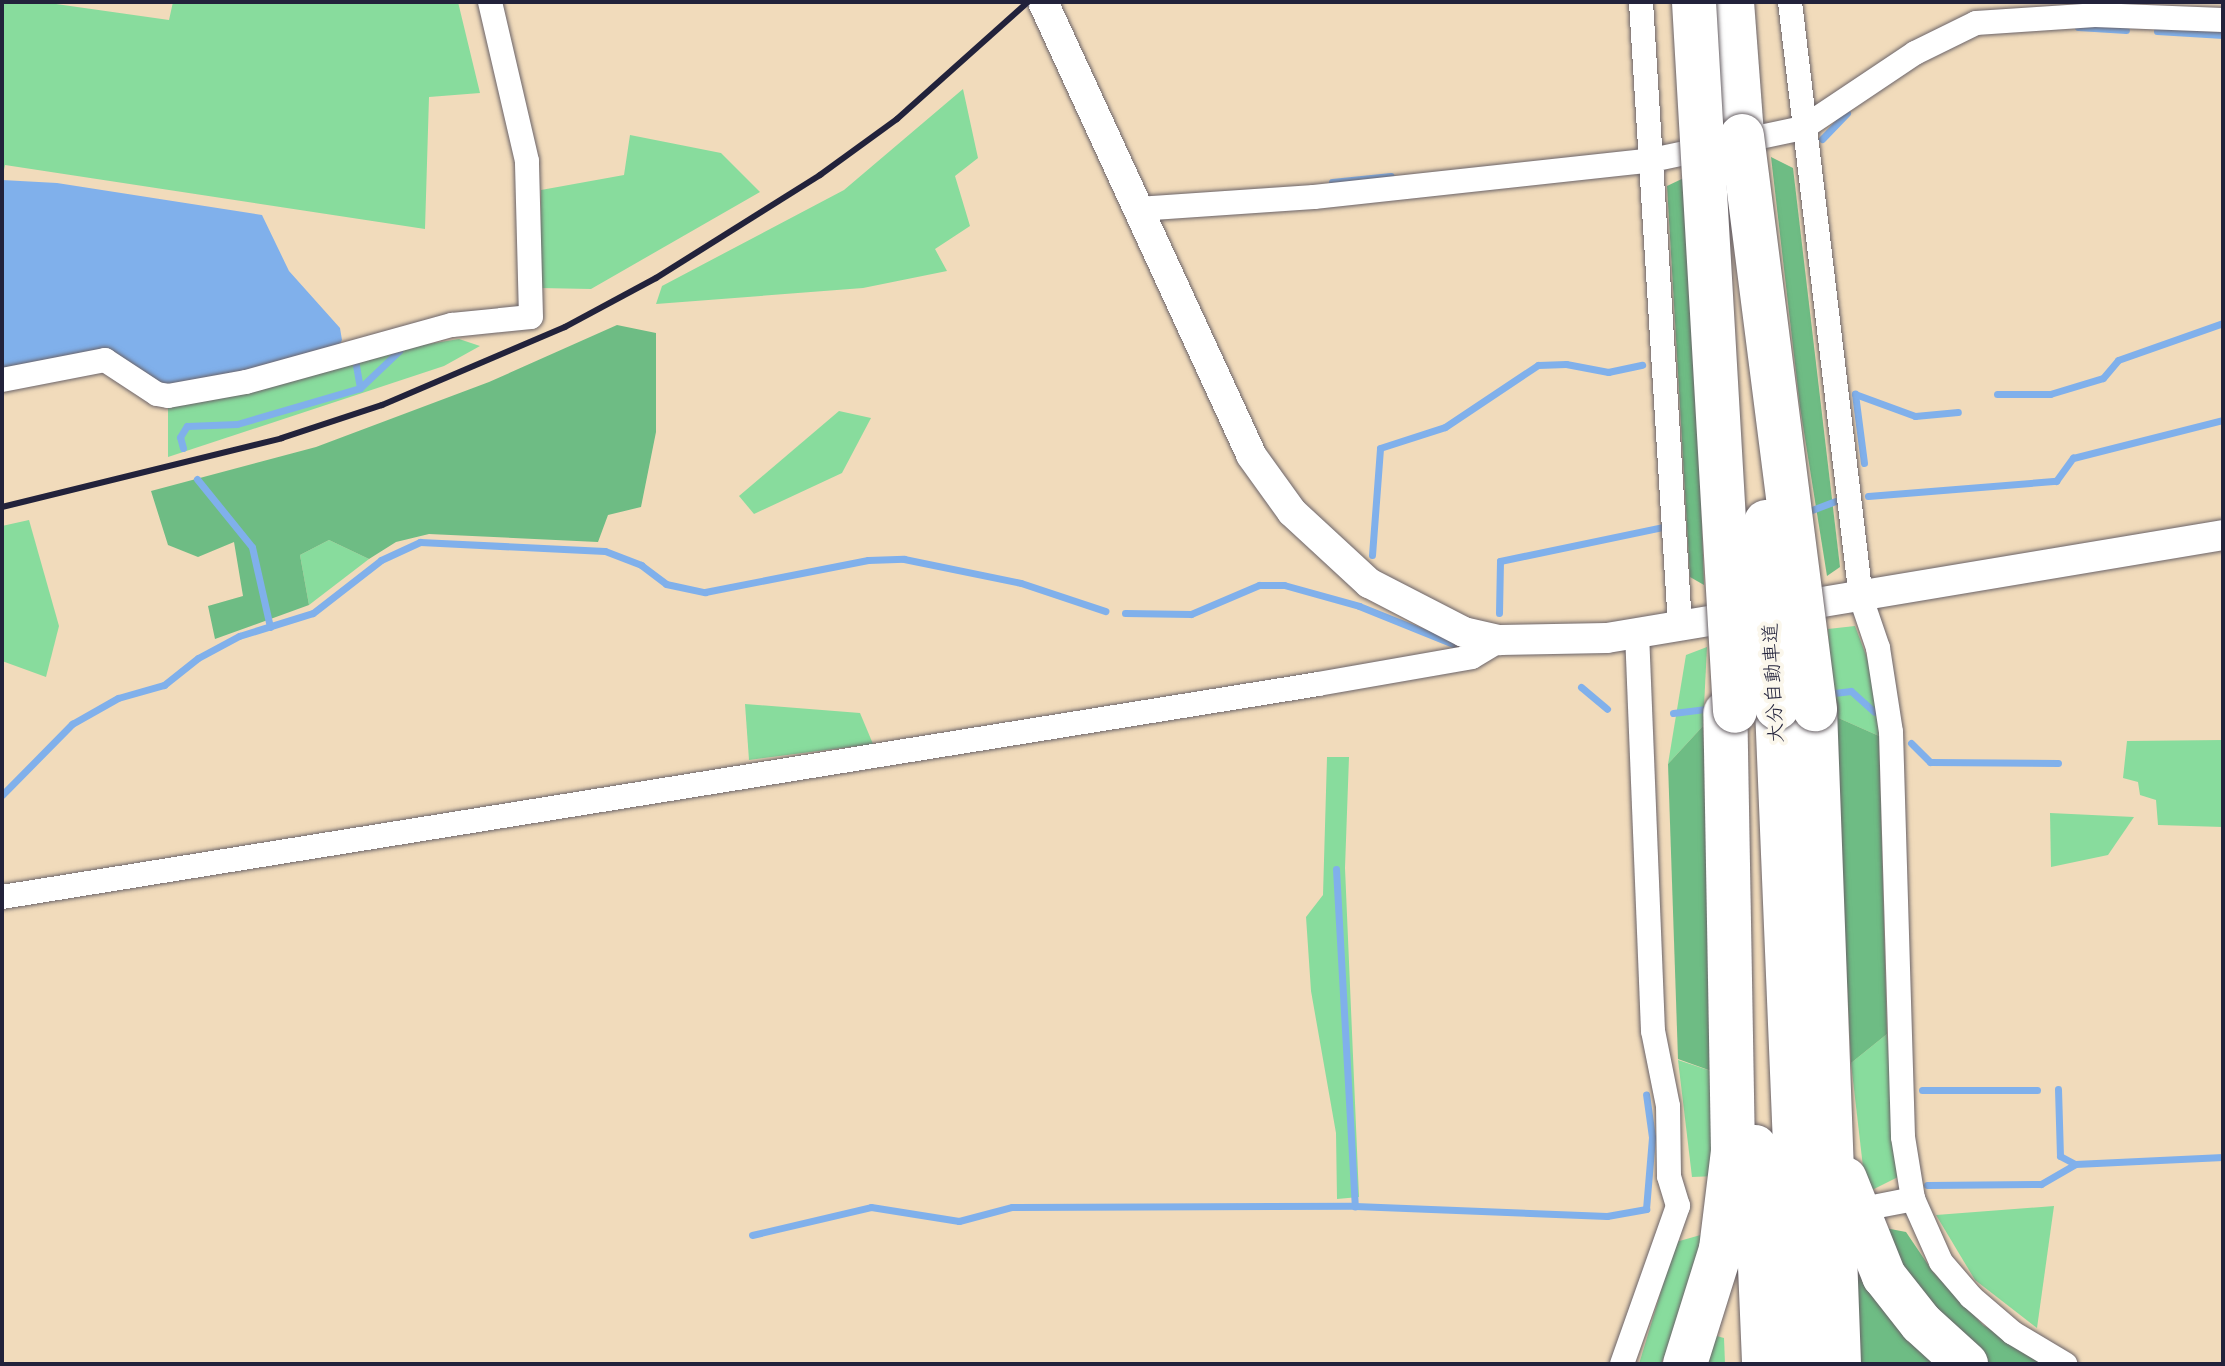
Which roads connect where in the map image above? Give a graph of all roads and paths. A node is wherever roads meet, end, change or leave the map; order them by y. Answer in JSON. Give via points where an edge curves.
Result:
{"nodes":[{"id":1,"x":490,"y":2,"type":"edge"},
{"id":2,"x":1043,"y":2,"type":"edge"},
{"id":3,"x":1641,"y":2,"type":"edge"},
{"id":4,"x":1694,"y":2,"type":"edge"},
{"id":5,"x":1732,"y":2,"type":"edge"},
{"id":6,"x":1790,"y":2,"type":"edge"},
{"id":7,"x":2095,"y":8,"type":"edge"},
{"id":8,"x":2216,"y":14,"type":"edge"},
{"id":9,"x":1803,"y":128,"type":"junction"},
{"id":10,"x":1652,"y":160,"type":"junction"},
{"id":11,"x":1138,"y":209,"type":"junction"},
{"id":12,"x":2,"y":380,"type":"edge"},
{"id":13,"x":2223,"y":535,"type":"edge"},
{"id":14,"x":1861,"y":598,"type":"junction"},
{"id":15,"x":1680,"y":626,"type":"junction"},
{"id":16,"x":1637,"y":633,"type":"junction"},
{"id":17,"x":1500,"y":640,"type":"junction"},
{"id":18,"x":1763,"y":710,"type":"junction"},
{"id":19,"x":2,"y":897,"type":"edge"},
{"id":20,"x":1825,"y":990,"type":"junction"},
{"id":21,"x":1913,"y":1199,"type":"junction"},
{"id":22,"x":1878,"y":1206,"type":"dead end"},
{"id":23,"x":1761,"y":1282,"type":"junction"},
{"id":24,"x":1622,"y":1364,"type":"edge"},
{"id":25,"x":1685,"y":1364,"type":"edge"},
{"id":26,"x":1757,"y":1364,"type":"edge"},
{"id":27,"x":1764,"y":1364,"type":"edge"},
{"id":28,"x":1804,"y":1364,"type":"edge"},
{"id":29,"x":1839,"y":1364,"type":"edge"},
{"id":30,"x":1966,"y":1364,"type":"edge"},
{"id":31,"x":2065,"y":1364,"type":"edge"}],
"edges":[{"from":1,"to":12,"type":"street","via":[[527,161],[531,317],[452,325],[246,382],[168,396],[105,360]]},
{"from":2,"to":11,"type":"street"},
{"from":3,"to":10,"type":"street"},
{"from":4,"to":18,"type":"highway","name":"大分自動車道","bridge":true,"via":[[1729,565]]},
{"from":5,"to":18,"type":"highway","bridge":true,"via":[[1742,136]]},
{"from":6,"to":9,"type":"street"},
{"from":7,"to":8,"type":"street"},
{"from":7,"to":9,"type":"street","via":[[1954,32]]},
{"from":9,"to":10,"type":"street"},
{"from":9,"to":14,"type":"street"},
{"from":10,"to":11,"type":"street","via":[[1314,197]]},
{"from":10,"to":15,"type":"street"},
{"from":11,"to":17,"type":"street","via":[[1251,455],[1292,512],[1369,583],[1464,632]]},
{"from":13,"to":14,"type":"street"},
{"from":14,"to":15,"type":"street"},
{"from":14,"to":21,"type":"street","via":[[1878,648],[1891,732],[1903,1137]]},
{"from":15,"to":16,"type":"street"},
{"from":16,"to":17,"type":"street"},
{"from":16,"to":24,"type":"street","via":[[1653,1031],[1668,1106],[1669,1176],[1689,1209]]},
{"from":17,"to":19,"type":"street","via":[[1472,657],[1334,682]]},
{"from":18,"to":20,"type":"highway"},
{"from":18,"to":23,"type":"highway","name":"大分自動車道"},
{"from":18,"to":25,"type":"highway","via":[[1733,1151],[1721,1249]]},
{"from":18,"to":28,"type":"highway","name":"大分自動車道"},
{"from":20,"to":29,"type":"highway"},
{"from":20,"to":30,"type":"highway","via":[[1840,1154],[1857,1219],[1902,1301]]},
{"from":21,"to":22,"type":"street"},
{"from":21,"to":31,"type":"street","via":[[1941,1262],[1971,1297],[2013,1333]]},
{"from":23,"to":26,"type":"highway"},
{"from":23,"to":27,"type":"highway","name":"大分自動車道"}]}
